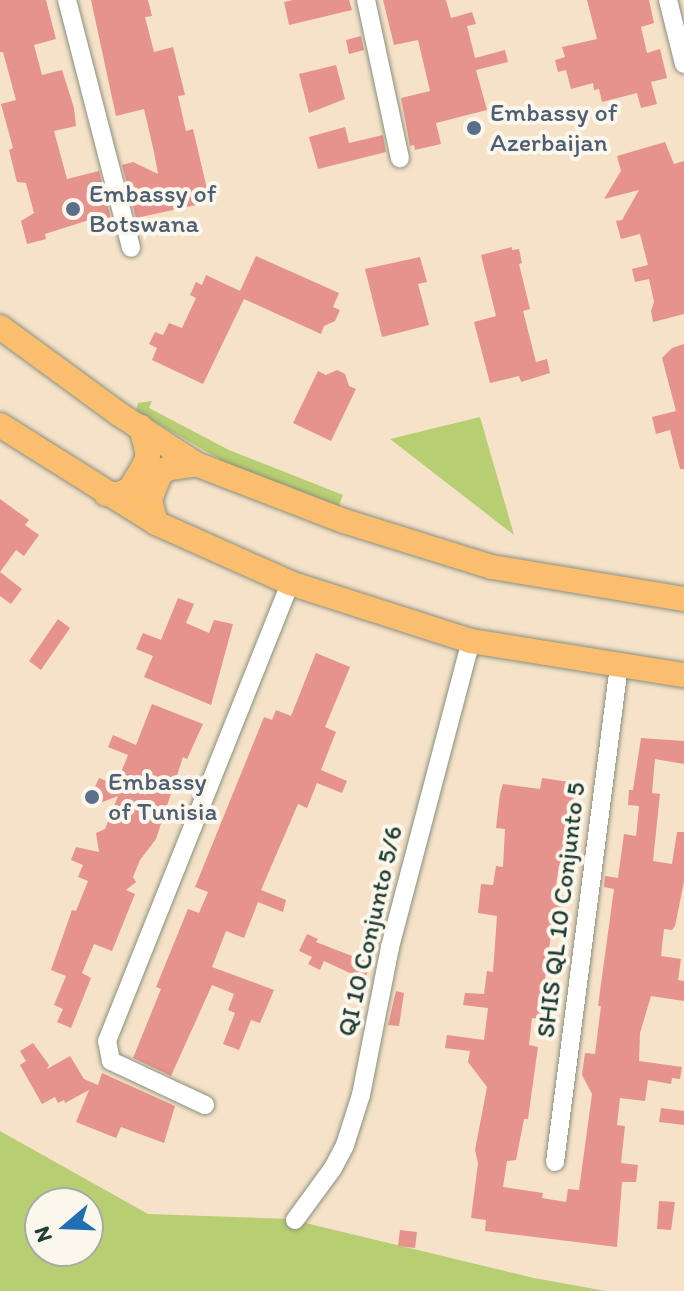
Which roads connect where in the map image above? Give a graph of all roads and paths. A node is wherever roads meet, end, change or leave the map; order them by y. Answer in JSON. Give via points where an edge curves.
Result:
{"nodes":[{"id":1,"x":67,"y":0,"type":"edge"},
{"id":2,"x":366,"y":0,"type":"edge"},
{"id":3,"x":668,"y":0,"type":"edge"},
{"id":4,"x":684,"y":64,"type":"edge"},
{"id":5,"x":400,"y":158,"type":"dead end"},
{"id":6,"x":131,"y":248,"type":"dead end"},
{"id":7,"x":0,"y":327,"type":"edge"},
{"id":8,"x":0,"y":425,"type":"edge"},
{"id":9,"x":141,"y":427,"type":"junction"},
{"id":10,"x":196,"y":464,"type":"junction"},
{"id":11,"x":106,"y":494,"type":"junction"},
{"id":12,"x":156,"y":523,"type":"junction"},
{"id":13,"x":290,"y":583,"type":"junction"},
{"id":14,"x":684,"y":599,"type":"edge"},
{"id":15,"x":471,"y":641,"type":"junction"},
{"id":16,"x":619,"y":666,"type":"junction"},
{"id":17,"x":684,"y":675,"type":"edge"},
{"id":18,"x":205,"y":1105,"type":"dead end"},
{"id":19,"x":555,"y":1162,"type":"dead end"},
{"id":20,"x":295,"y":1220,"type":"dead end"}],
"edges":[{"from":1,"to":6,"type":"street"},
{"from":2,"to":5,"type":"street"},
{"from":3,"to":4,"type":"street"},
{"from":7,"to":9,"type":"main road"},
{"from":8,"to":11,"type":"main road"},
{"from":9,"to":10,"type":"main road"},
{"from":9,"to":11,"type":"main road","via":[[148,455],[144,466],[130,489]]},
{"from":10,"to":12,"type":"main road","via":[[166,469],[159,476],[150,500]]},
{"from":10,"to":14,"type":"main road","via":[[344,521],[492,567]]},
{"from":11,"to":12,"type":"main road"},
{"from":12,"to":13,"type":"main road"},
{"from":13,"to":15,"type":"main road"},
{"from":13,"to":18,"type":"street","via":[[107,1041],[111,1061]]},
{"from":15,"to":16,"type":"main road"},
{"from":15,"to":20,"type":"street","name":"QI 10 Conjunto 5/6","via":[[393,932],[361,1095],[333,1168]]},
{"from":16,"to":17,"type":"main road"},
{"from":16,"to":19,"type":"street","name":"SHIS QL 10 Conjunto 5"}]}
